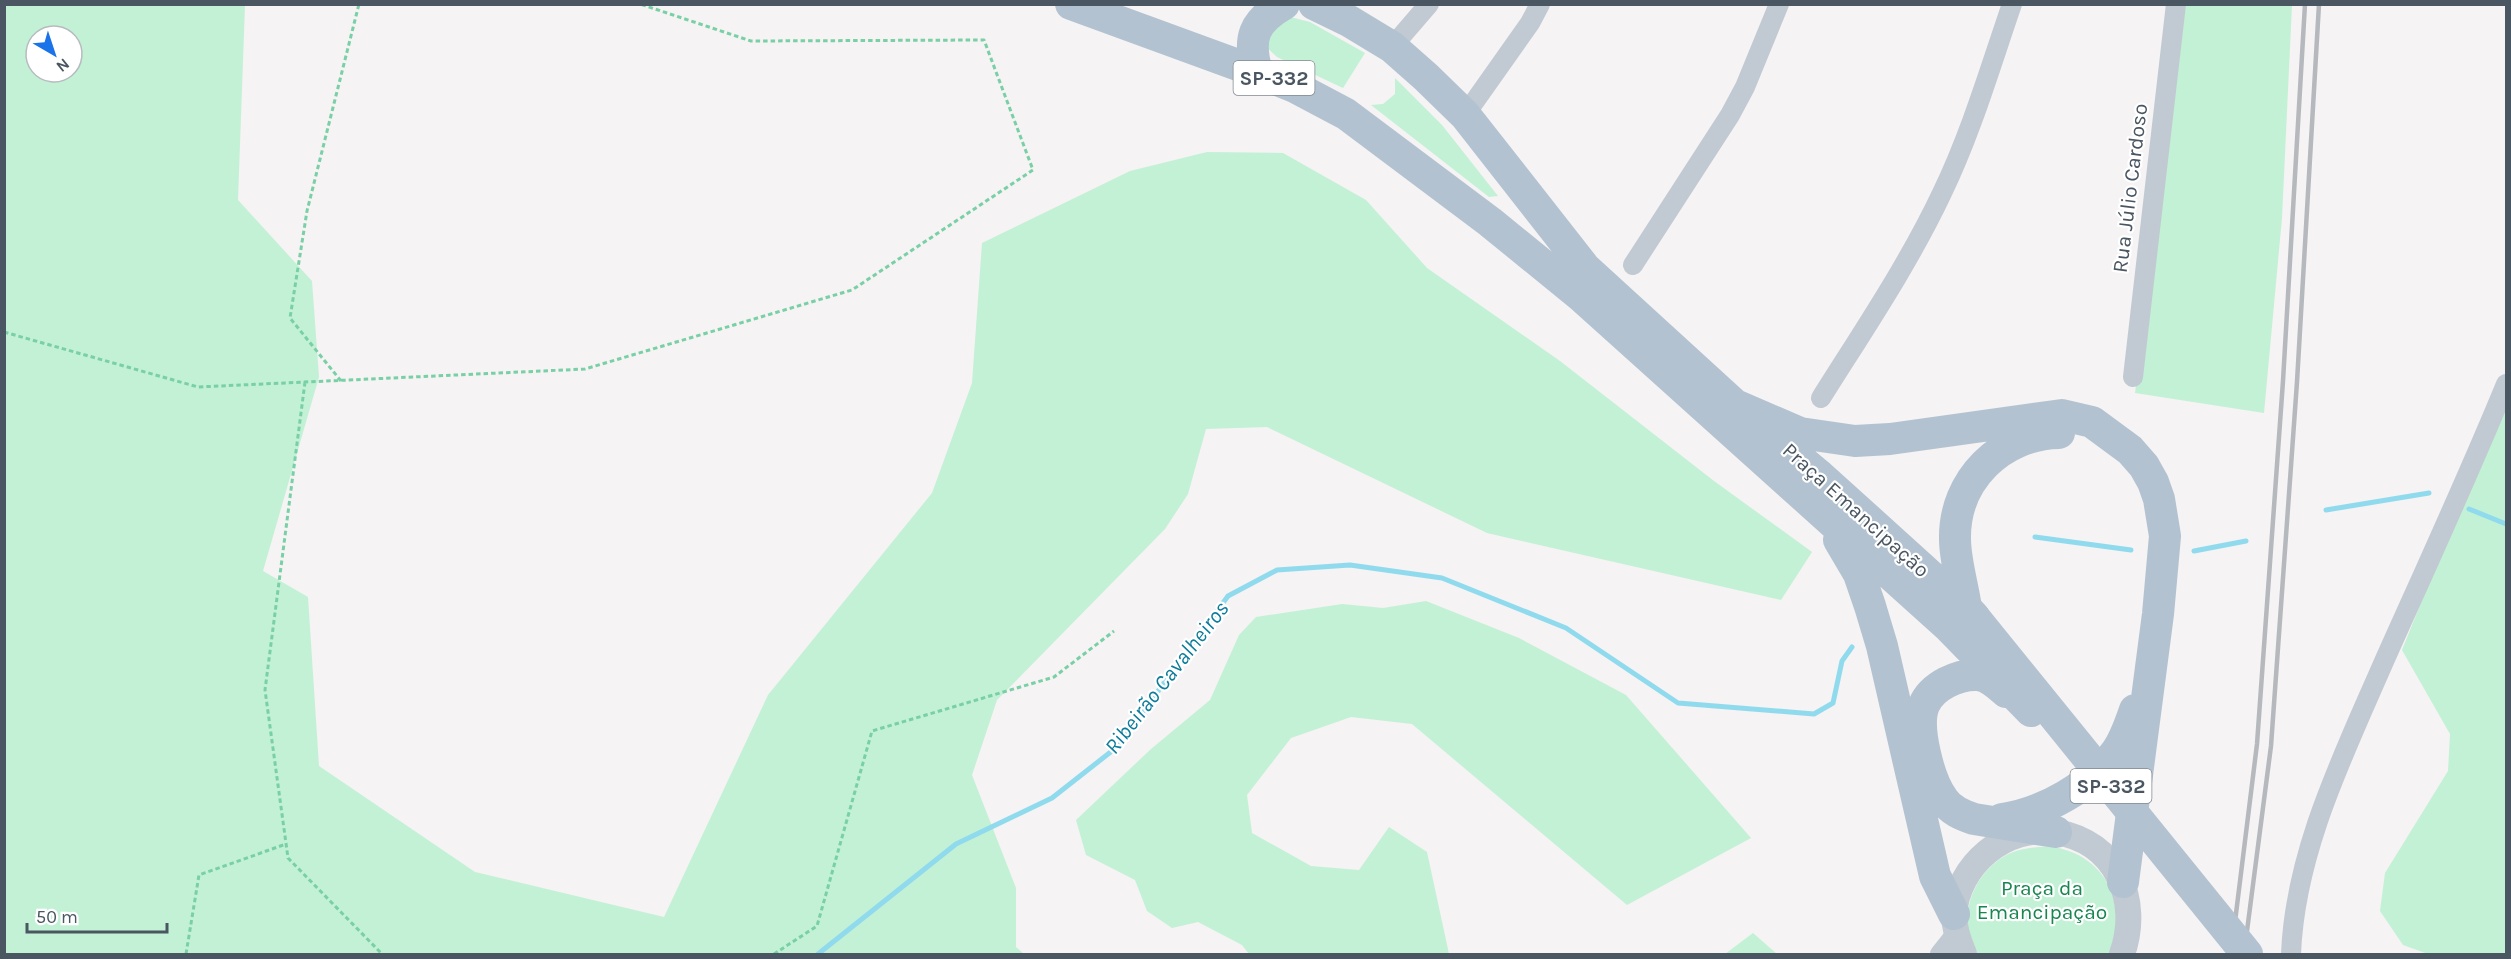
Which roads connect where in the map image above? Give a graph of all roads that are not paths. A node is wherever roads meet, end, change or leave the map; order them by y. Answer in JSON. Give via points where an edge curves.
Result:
{"nodes":[{"id":1,"x":1071,"y":4,"type":"edge"},
{"id":2,"x":1284,"y":4,"type":"edge"},
{"id":3,"x":1314,"y":4,"type":"edge"},
{"id":4,"x":1429,"y":4,"type":"edge"},
{"id":5,"x":1540,"y":4,"type":"edge"},
{"id":6,"x":1779,"y":4,"type":"edge"},
{"id":7,"x":2012,"y":4,"type":"edge"},
{"id":8,"x":2176,"y":4,"type":"edge"},
{"id":9,"x":1392,"y":47,"type":"junction"},
{"id":10,"x":1257,"y":72,"type":"junction"},
{"id":11,"x":1464,"y":115,"type":"junction"},
{"id":12,"x":1633,"y":265,"type":"dead end"},
{"id":13,"x":2133,"y":377,"type":"dead end"},
{"id":14,"x":2506,"y":384,"type":"edge"},
{"id":15,"x":1821,"y":398,"type":"dead end"},
{"id":16,"x":1724,"y":410,"type":"junction"},
{"id":17,"x":2117,"y":440,"type":"junction"},
{"id":18,"x":1814,"y":505,"type":"junction"},
{"id":19,"x":1970,"y":613,"type":"junction"},
{"id":20,"x":2150,"y":676,"type":"junction"},
{"id":21,"x":2031,"y":711,"type":"junction"},
{"id":22,"x":2020,"y":826,"type":"junction"},
{"id":23,"x":2122,"y":882,"type":"junction"},
{"id":24,"x":1958,"y":934,"type":"edge"},
{"id":25,"x":2129,"y":948,"type":"edge"},
{"id":26,"x":1940,"y":954,"type":"edge"},
{"id":27,"x":2224,"y":954,"type":"edge"},
{"id":28,"x":2247,"y":954,"type":"edge"},
{"id":29,"x":2291,"y":954,"type":"edge"}],
"edges":[{"from":1,"to":10,"type":"main road","number":"SP-332"},
{"from":2,"to":10,"type":"main road","number":"SP-332","via":[[1263,18],[1255,29]]},
{"from":3,"to":9,"type":"main road","number":"SP-332"},
{"from":4,"to":9,"type":"street"},
{"from":5,"to":11,"type":"street"},
{"from":6,"to":12,"type":"street","via":[[1730,115]]},
{"from":7,"to":15,"type":"street","via":[[1969,131],[1943,192],[1911,252]]},
{"from":8,"to":13,"type":"street","name":"Rua Júlio Cardoso"},
{"from":9,"to":11,"type":"main road","number":"SP-332"},
{"from":10,"to":16,"type":"main road","number":"SP-332","via":[[1346,114],[1490,222]]},
{"from":11,"to":16,"type":"main road","number":"SP-332","via":[[1585,268]]},
{"from":14,"to":29,"type":"street","via":[[2333,778],[2300,882]]},
{"from":16,"to":17,"type":"main road","via":[[1800,433],[1855,441],[2062,415],[2092,422]]},
{"from":16,"to":18,"type":"main road","name":"Praça Emancipação","number":"SP-332"},
{"from":16,"to":19,"type":"main road","name":"Praça Emancipação","number":"SP-332","via":[[1820,477]]},
{"from":17,"to":19,"type":"main road","via":[[2078,433],[2047,433],[1996,453],[1978,470],[1966,488],[1956,517],[1955,542]]},
{"from":17,"to":20,"type":"main road","via":[[2144,466],[2163,518],[2164,547]]},
{"from":18,"to":21,"type":"main road","name":"Praça Emancipação","number":"SP-332","via":[[1966,642]]},
{"from":18,"to":24,"type":"main road","via":[[1846,548],[1866,595],[1882,646],[1935,876]]},
{"from":19,"to":28,"type":"main road","number":"SP-332","bridge":true},
{"from":20,"to":22,"type":"main road","via":[[2117,752],[2079,787]]},
{"from":20,"to":23,"type":"main road"},
{"from":21,"to":22,"type":"main road","via":[[1990,679],[1978,675],[1941,685],[1923,706],[1921,720],[1935,786],[1943,799],[1961,815]]},
{"from":21,"to":27,"type":"main road","number":"SP-332"},
{"from":22,"to":23,"type":"street","via":[[2083,841],[2106,858]]},
{"from":22,"to":24,"type":"street","via":[[1976,861],[1961,886]]},
{"from":23,"to":25,"type":"street","via":[[2130,908]]},
{"from":24,"to":26,"type":"street"}]}
